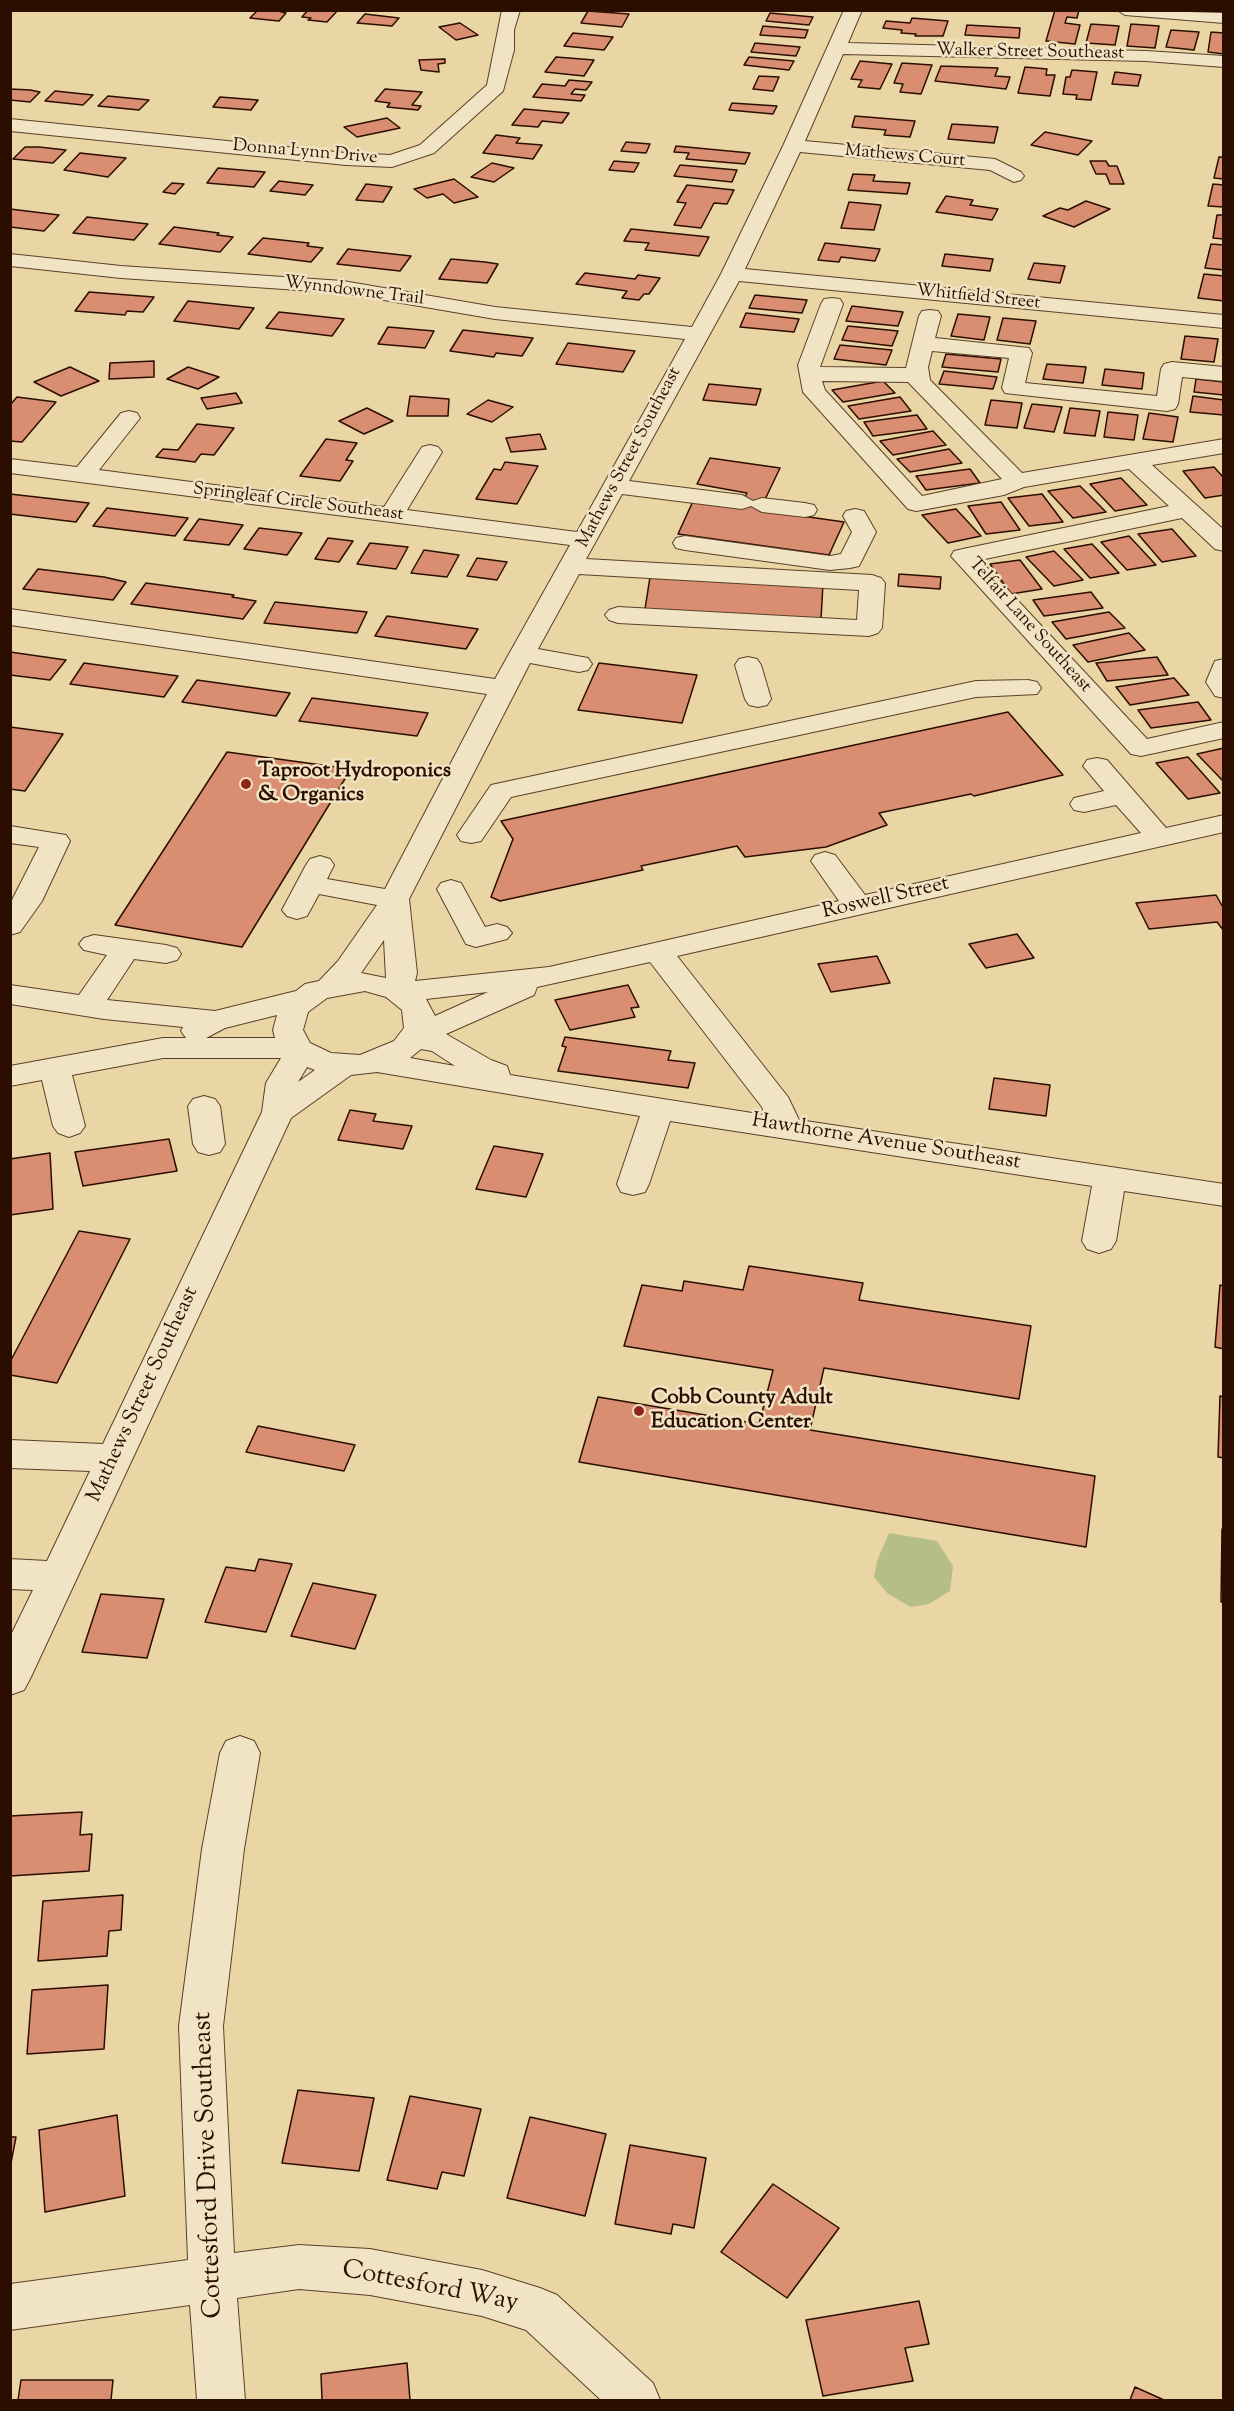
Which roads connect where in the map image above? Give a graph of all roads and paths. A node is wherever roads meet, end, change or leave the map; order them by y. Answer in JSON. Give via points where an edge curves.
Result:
{"nodes":[{"id":1,"x":511,"y":10,"type":"edge"},
{"id":2,"x":853,"y":10,"type":"edge"},
{"id":3,"x":1125,"y":10,"type":"edge"},
{"id":4,"x":1224,"y":18,"type":"edge"},
{"id":5,"x":837,"y":48,"type":"junction"},
{"id":6,"x":1224,"y":62,"type":"edge"},
{"id":7,"x":10,"y":125,"type":"edge"},
{"id":8,"x":793,"y":146,"type":"junction"},
{"id":9,"x":1014,"y":176,"type":"dead end"},
{"id":10,"x":10,"y":260,"type":"edge"},
{"id":11,"x":732,"y":274,"type":"junction"},
{"id":12,"x":832,"y":304,"type":"dead end"},
{"id":13,"x":930,"y":316,"type":"dead end"},
{"id":14,"x":1224,"y":322,"type":"edge"},
{"id":15,"x":696,"y":334,"type":"junction"},
{"id":16,"x":923,"y":343,"type":"junction"},
{"id":17,"x":809,"y":374,"type":"junction"},
{"id":18,"x":1224,"y":374,"type":"edge"},
{"id":19,"x":916,"y":375,"type":"junction"},
{"id":20,"x":129,"y":418,"type":"dead end"},
{"id":21,"x":1224,"y":446,"type":"edge"},
{"id":22,"x":430,"y":452,"type":"dead end"},
{"id":23,"x":1135,"y":462,"type":"junction"},
{"id":24,"x":10,"y":466,"type":"edge"},
{"id":25,"x":83,"y":476,"type":"junction"},
{"id":26,"x":1017,"y":481,"type":"junction"},
{"id":27,"x":614,"y":486,"type":"junction"},
{"id":28,"x":1224,"y":508,"type":"edge"},
{"id":29,"x":805,"y":510,"type":"dead end"},
{"id":30,"x":1190,"y":512,"type":"junction"},
{"id":31,"x":391,"y":516,"type":"junction"},
{"id":32,"x":855,"y":516,"type":"dead end"},
{"id":33,"x":585,"y":540,"type":"junction"},
{"id":34,"x":685,"y":543,"type":"dead end"},
{"id":35,"x":1224,"y":544,"type":"edge"},
{"id":36,"x":571,"y":566,"type":"junction"},
{"id":37,"x":618,"y":615,"type":"dead end"},
{"id":38,"x":10,"y":617,"type":"edge"},
{"id":39,"x":601,"y":648,"type":"dead end"},
{"id":40,"x":524,"y":654,"type":"junction"},
{"id":41,"x":748,"y":665,"type":"dead end"},
{"id":42,"x":1224,"y":667,"type":"edge"},
{"id":43,"x":503,"y":688,"type":"junction"},
{"id":44,"x":1028,"y":688,"type":"dead end"},
{"id":45,"x":1224,"y":690,"type":"edge"},
{"id":46,"x":758,"y":699,"type":"dead end"},
{"id":47,"x":1224,"y":729,"type":"edge"},
{"id":48,"x":1097,"y":766,"type":"dead end"},
{"id":49,"x":1122,"y":795,"type":"junction"},
{"id":50,"x":1084,"y":804,"type":"dead end"},
{"id":51,"x":1224,"y":823,"type":"edge"},
{"id":52,"x":10,"y":834,"type":"edge"},
{"id":53,"x":471,"y":836,"type":"dead end"},
{"id":54,"x":1160,"y":838,"type":"junction"},
{"id":55,"x":825,"y":861,"type":"dead end"},
{"id":56,"x":451,"y":889,"type":"dead end"},
{"id":57,"x":395,"y":900,"type":"junction"},
{"id":58,"x":857,"y":905,"type":"junction"},
{"id":59,"x":297,"y":910,"type":"dead end"},
{"id":60,"x":10,"y":926,"type":"edge"},
{"id":61,"x":497,"y":933,"type":"dead end"},
{"id":62,"x":94,"y":944,"type":"dead end"},
{"id":63,"x":126,"y":950,"type":"junction"},
{"id":64,"x":657,"y":951,"type":"junction"},
{"id":65,"x":166,"y":954,"type":"dead end"},
{"id":66,"x":549,"y":976,"type":"junction"},
{"id":67,"x":331,"y":986,"type":"junction"},
{"id":68,"x":398,"y":991,"type":"junction"},
{"id":69,"x":10,"y":994,"type":"edge"},
{"id":70,"x":303,"y":999,"type":"junction"},
{"id":71,"x":95,"y":1007,"type":"junction"},
{"id":72,"x":215,"y":1021,"type":"junction"},
{"id":73,"x":415,"y":1037,"type":"junction"},
{"id":74,"x":299,"y":1049,"type":"junction"},
{"id":75,"x":149,"y":1050,"type":"junction"},
{"id":76,"x":377,"y":1062,"type":"junction"},
{"id":77,"x":342,"y":1066,"type":"junction"},
{"id":78,"x":55,"y":1067,"type":"junction"},
{"id":79,"x":10,"y":1076,"type":"edge"},
{"id":80,"x":548,"y":1092,"type":"junction"},
{"id":81,"x":204,"y":1106,"type":"dead end"},
{"id":82,"x":658,"y":1109,"type":"junction"},
{"id":83,"x":278,"y":1112,"type":"junction"},
{"id":84,"x":69,"y":1126,"type":"dead end"},
{"id":85,"x":786,"y":1128,"type":"junction"},
{"id":86,"x":208,"y":1144,"type":"dead end"},
{"id":87,"x":1110,"y":1178,"type":"junction"},
{"id":88,"x":633,"y":1184,"type":"dead end"},
{"id":89,"x":1224,"y":1195,"type":"edge"},
{"id":90,"x":1100,"y":1241,"type":"dead end"},
{"id":91,"x":10,"y":1454,"type":"edge"},
{"id":92,"x":115,"y":1458,"type":"junction"},
{"id":93,"x":10,"y":1574,"type":"edge"},
{"id":94,"x":59,"y":1576,"type":"junction"},
{"id":95,"x":10,"y":1679,"type":"edge"},
{"id":96,"x":240,"y":1753,"type":"dead end"},
{"id":97,"x":212,"y":2279,"type":"junction"},
{"id":98,"x":10,"y":2307,"type":"edge"},
{"id":99,"x":221,"y":2400,"type":"edge"},
{"id":100,"x":636,"y":2400,"type":"edge"}],
"edges":[{"from":1,"to":7,"type":"street","name":"Donna Lynn Drive","via":[[504,30],[505,50],[496,87],[427,149],[392,161]]},
{"from":2,"to":5,"type":"street","name":"Mathews Street Southeast"},
{"from":3,"to":4,"type":"street"},
{"from":5,"to":6,"type":"street","name":"Walker Street Southeast","via":[[1146,56]]},
{"from":5,"to":8,"type":"street","name":"Mathews Street Southeast"},
{"from":8,"to":9,"type":"street","name":"Mathews Court","via":[[995,165]]},
{"from":8,"to":11,"type":"street","name":"Mathews Street Southeast"},
{"from":10,"to":15,"type":"street","name":"Wynndowne Trail","via":[[343,287],[495,313]]},
{"from":11,"to":14,"type":"street","name":"Whitfield Street"},
{"from":11,"to":15,"type":"street","name":"Mathews Street Southeast"},
{"from":12,"to":17,"type":"street"},
{"from":13,"to":16,"type":"street"},
{"from":15,"to":27,"type":"street","name":"Mathews Street Southeast"},
{"from":16,"to":18,"type":"street","via":[[1021,353],[1013,388],[1049,392],[1167,404],[1172,369]]},
{"from":16,"to":19,"type":"street"},
{"from":17,"to":19,"type":"street"},
{"from":17,"to":26,"type":"street","via":[[814,392],[916,504],[1004,488]]},
{"from":19,"to":26,"type":"street"},
{"from":20,"to":25,"type":"street"},
{"from":21,"to":23,"type":"street"},
{"from":22,"to":31,"type":"street"},
{"from":23,"to":26,"type":"street"},
{"from":23,"to":30,"type":"street"},
{"from":24,"to":25,"type":"street","name":"Springleaf Circle Southeast"},
{"from":25,"to":31,"type":"street","name":"Springleaf Circle Southeast"},
{"from":27,"to":29,"type":"street","via":[[653,497]]},
{"from":27,"to":33,"type":"street","name":"Mathews Street Southeast"},
{"from":28,"to":30,"type":"street","name":"Telfair Lane Southeast"},
{"from":30,"to":35,"type":"street"},
{"from":30,"to":47,"type":"street","name":"Telfair Lane Southeast","via":[[963,556],[1141,748]]},
{"from":31,"to":33,"type":"street","name":"Springleaf Circle Southeast"},
{"from":32,"to":34,"type":"street","via":[[864,532],[850,561],[830,563]]},
{"from":33,"to":36,"type":"street","name":"Mathews Street Southeast"},
{"from":36,"to":37,"type":"street","via":[[626,574],[872,583],[869,628]]},
{"from":36,"to":40,"type":"street","name":"Mathews Street Southeast"},
{"from":38,"to":43,"type":"street"},
{"from":39,"to":40,"type":"street","via":[[576,672]]},
{"from":40,"to":43,"type":"street","name":"Mathews Street Southeast"},
{"from":41,"to":46,"type":"street"},
{"from":42,"to":45,"type":"street","via":[[1220,682]]},
{"from":43,"to":57,"type":"street","name":"Mathews Street Southeast"},
{"from":44,"to":53,"type":"street","via":[[976,689],[501,791]]},
{"from":48,"to":49,"type":"street"},
{"from":49,"to":50,"type":"street"},
{"from":49,"to":54,"type":"street"},
{"from":51,"to":54,"type":"street","name":"Roswell Street"},
{"from":52,"to":60,"type":"street","via":[[56,841],[27,901]]},
{"from":54,"to":58,"type":"street","name":"Roswell Street"},
{"from":55,"to":58,"type":"street"},
{"from":56,"to":61,"type":"street","via":[[476,938]]},
{"from":57,"to":59,"type":"street","via":[[315,874]]},
{"from":57,"to":67,"type":"street","name":"Mathews Street Southeast","via":[[370,942]]},
{"from":57,"to":68,"type":"street","via":[[402,973]]},
{"from":58,"to":64,"type":"street","name":"Roswell Street"},
{"from":62,"to":63,"type":"street"},
{"from":63,"to":65,"type":"street"},
{"from":63,"to":71,"type":"street"},
{"from":64,"to":66,"type":"street","name":"Roswell Street"},
{"from":64,"to":85,"type":"street","via":[[777,1104]]},
{"from":66,"to":68,"type":"street","name":"Roswell Street"},
{"from":66,"to":73,"type":"street","name":"Roswell Street"},
{"from":67,"to":68,"type":"street","via":[[365,982]]},
{"from":67,"to":70,"type":"street"},
{"from":68,"to":73,"type":"street","via":[[416,1006],[420,1017]]},
{"from":69,"to":71,"type":"street"},
{"from":70,"to":72,"type":"street"},
{"from":70,"to":74,"type":"street","via":[[289,1019],[288,1030]]},
{"from":71,"to":72,"type":"street"},
{"from":71,"to":75,"type":"street","via":[[123,1022]]},
{"from":72,"to":75,"type":"street"},
{"from":73,"to":76,"type":"street","via":[[405,1048]]},
{"from":73,"to":80,"type":"street","name":"Hawthorne Avenue Southeast","via":[[440,1042],[480,1067]]},
{"from":74,"to":75,"type":"street"},
{"from":74,"to":77,"type":"street","via":[[325,1063]]},
{"from":74,"to":83,"type":"street","name":"Mathews Street Southeast","via":[[282,1083]]},
{"from":75,"to":78,"type":"street"},
{"from":76,"to":77,"type":"street"},
{"from":76,"to":80,"type":"street","name":"Hawthorne Avenue Southeast"},
{"from":77,"to":83,"type":"street","name":"Mathews Street Southeast"},
{"from":78,"to":79,"type":"street"},
{"from":78,"to":84,"type":"street"},
{"from":80,"to":82,"type":"street","name":"Hawthorne Avenue Southeast"},
{"from":81,"to":86,"type":"street"},
{"from":82,"to":85,"type":"street","name":"Hawthorne Avenue Southeast"},
{"from":82,"to":88,"type":"street"},
{"from":83,"to":92,"type":"street","name":"Mathews Street Southeast"},
{"from":85,"to":87,"type":"street","name":"Hawthorne Avenue Southeast"},
{"from":87,"to":89,"type":"street","name":"Hawthorne Avenue Southeast"},
{"from":87,"to":90,"type":"street"},
{"from":91,"to":92,"type":"street"},
{"from":92,"to":94,"type":"street","name":"Mathews Street Southeast"},
{"from":93,"to":94,"type":"street"},
{"from":94,"to":95,"type":"street","name":"Mathews Street Southeast"},
{"from":96,"to":97,"type":"street","name":"Cottesford Drive Southeast","via":[[223,1849],[201,2026]]},
{"from":97,"to":98,"type":"street","name":"Cottesford Way"},
{"from":97,"to":99,"type":"street","name":"Cottesford Drive Southeast"},
{"from":97,"to":100,"type":"street","name":"Cottesford Way","via":[[299,2267],[370,2272],[482,2293],[540,2311]]}]}
